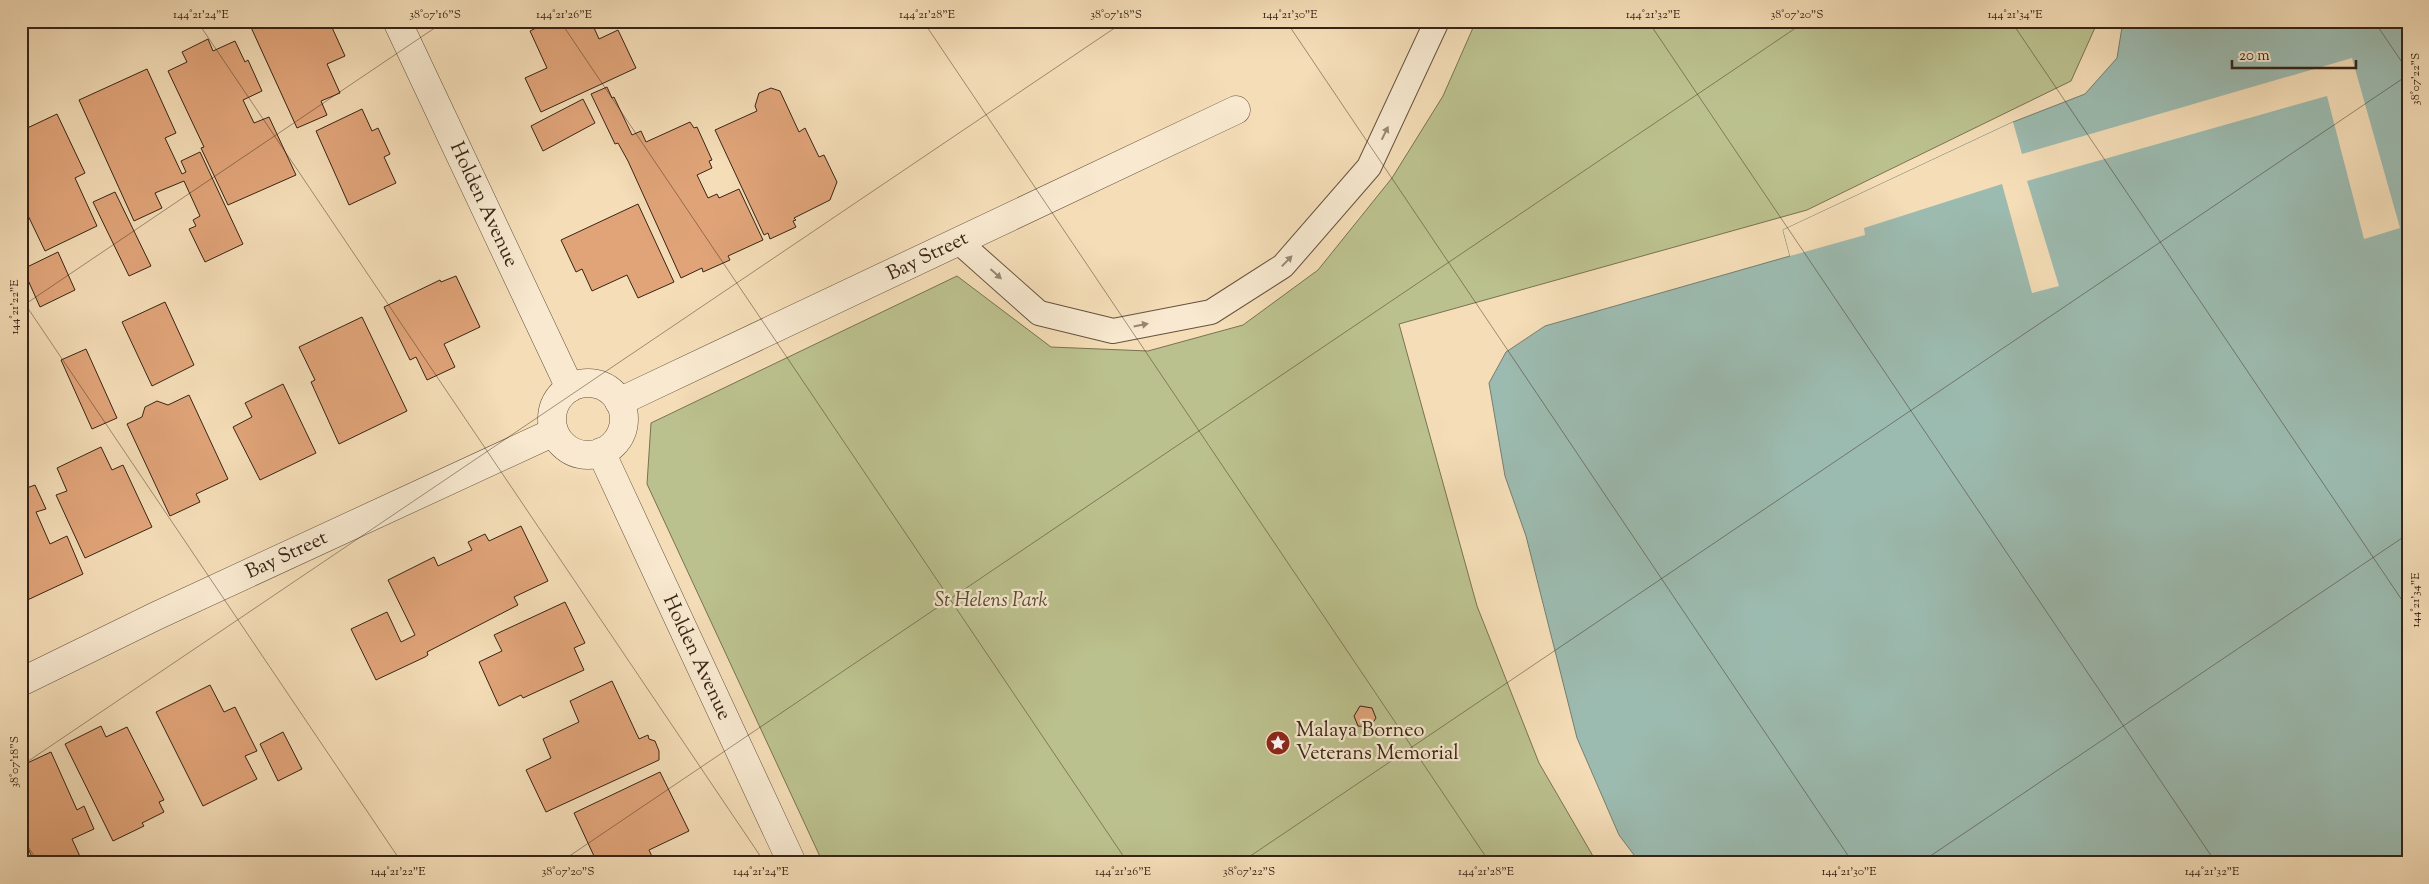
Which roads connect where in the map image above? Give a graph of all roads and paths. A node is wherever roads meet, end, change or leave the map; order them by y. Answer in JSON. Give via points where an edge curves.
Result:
{"nodes":[{"id":1,"x":397,"y":21,"type":"edge"},
{"id":2,"x":1437,"y":21,"type":"edge"},
{"id":3,"x":1236,"y":110,"type":"dead end"},
{"id":4,"x":959,"y":242,"type":"junction"},
{"id":5,"x":570,"y":388,"type":"junction"},
{"id":6,"x":619,"y":402,"type":"junction"},
{"id":7,"x":554,"y":432,"type":"junction"},
{"id":8,"x":601,"y":452,"type":"junction"},
{"id":9,"x":21,"y":682,"type":"edge"},
{"id":10,"x":792,"y":863,"type":"edge"}],
"edges":[{"from":1,"to":5,"type":"street","name":"Holden Avenue"},
{"from":4,"to":2,"type":"lane","one_way":true,"via":[[1039,313],[1113,331],[1211,312],[1283,266],[1368,167]]},
{"from":3,"to":4,"type":"street","name":"Bay Street"},
{"from":4,"to":6,"type":"street","name":"Bay Street"},
{"from":5,"to":6,"type":"street","via":[[592,383],[607,390]]},
{"from":5,"to":7,"type":"street","via":[[554,407]]},
{"from":6,"to":8,"type":"street","via":[[623,413],[619,437]]},
{"from":7,"to":8,"type":"street","via":[[573,452]]},
{"from":7,"to":9,"type":"street","name":"Bay Street"},
{"from":8,"to":10,"type":"street","name":"Holden Avenue"}]}
